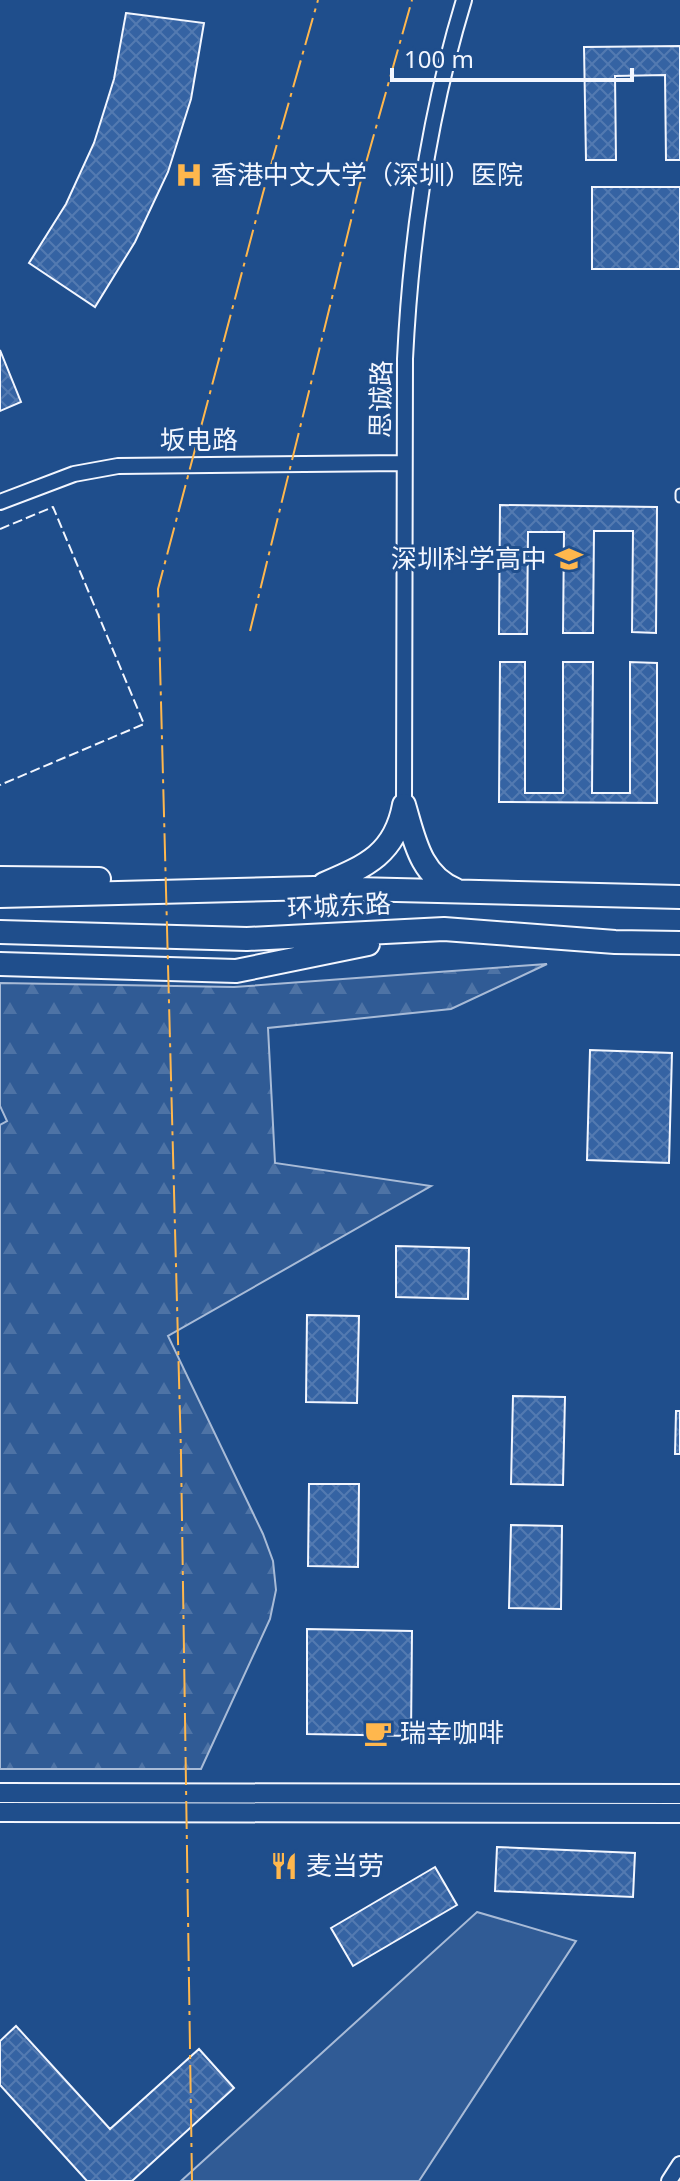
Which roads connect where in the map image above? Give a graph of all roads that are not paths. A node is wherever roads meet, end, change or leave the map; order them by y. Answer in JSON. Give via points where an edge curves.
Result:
{"nodes":[{"id":1,"x":464,"y":0,"type":"edge"},
{"id":2,"x":404,"y":463,"type":"junction"},
{"id":3,"x":0,"y":502,"type":"edge"},
{"id":4,"x":404,"y":805,"type":"junction"},
{"id":5,"x":0,"y":878,"type":"edge"},
{"id":6,"x":314,"y":888,"type":"junction"},
{"id":7,"x":461,"y":892,"type":"junction"},
{"id":8,"x":0,"y":896,"type":"edge"},
{"id":9,"x":680,"y":897,"type":"edge"},
{"id":10,"x":444,"y":929,"type":"junction"},
{"id":11,"x":0,"y":932,"type":"edge"},
{"id":12,"x":680,"y":943,"type":"edge"},
{"id":13,"x":0,"y":964,"type":"edge"},
{"id":14,"x":0,"y":1793,"type":"edge"},
{"id":15,"x":680,"y":1794,"type":"edge"},
{"id":16,"x":0,"y":1812,"type":"edge"},
{"id":17,"x":680,"y":1813,"type":"edge"},
{"id":18,"x":680,"y":2164,"type":"edge"},
{"id":19,"x":669,"y":2181,"type":"edge"}],
"edges":[{"from":1,"to":2,"type":"street","name":"思诚路","via":[[437,99],[414,228]]},
{"from":2,"to":3,"type":"street","name":"坂电路","via":[[118,466],[63,477]]},
{"from":2,"to":4,"type":"street","name":"思诚路"},
{"from":4,"to":6,"type":"main road","via":[[399,827],[379,856]]},
{"from":4,"to":7,"type":"main road","via":[[426,867]]},
{"from":5,"to":6,"type":"main road"},
{"from":6,"to":7,"type":"main road","name":"环城东路"},
{"from":6,"to":8,"type":"main road","name":"环城东路"},
{"from":7,"to":9,"type":"main road","name":"环城东路"},
{"from":10,"to":11,"type":"main road","name":"环城东路","via":[[247,939]]},
{"from":10,"to":12,"type":"main road","name":"环城东路"},
{"from":10,"to":13,"type":"main road","via":[[236,971]]},
{"from":14,"to":15,"type":"street"},
{"from":16,"to":17,"type":"street"},
{"from":18,"to":19,"type":"street"}]}
